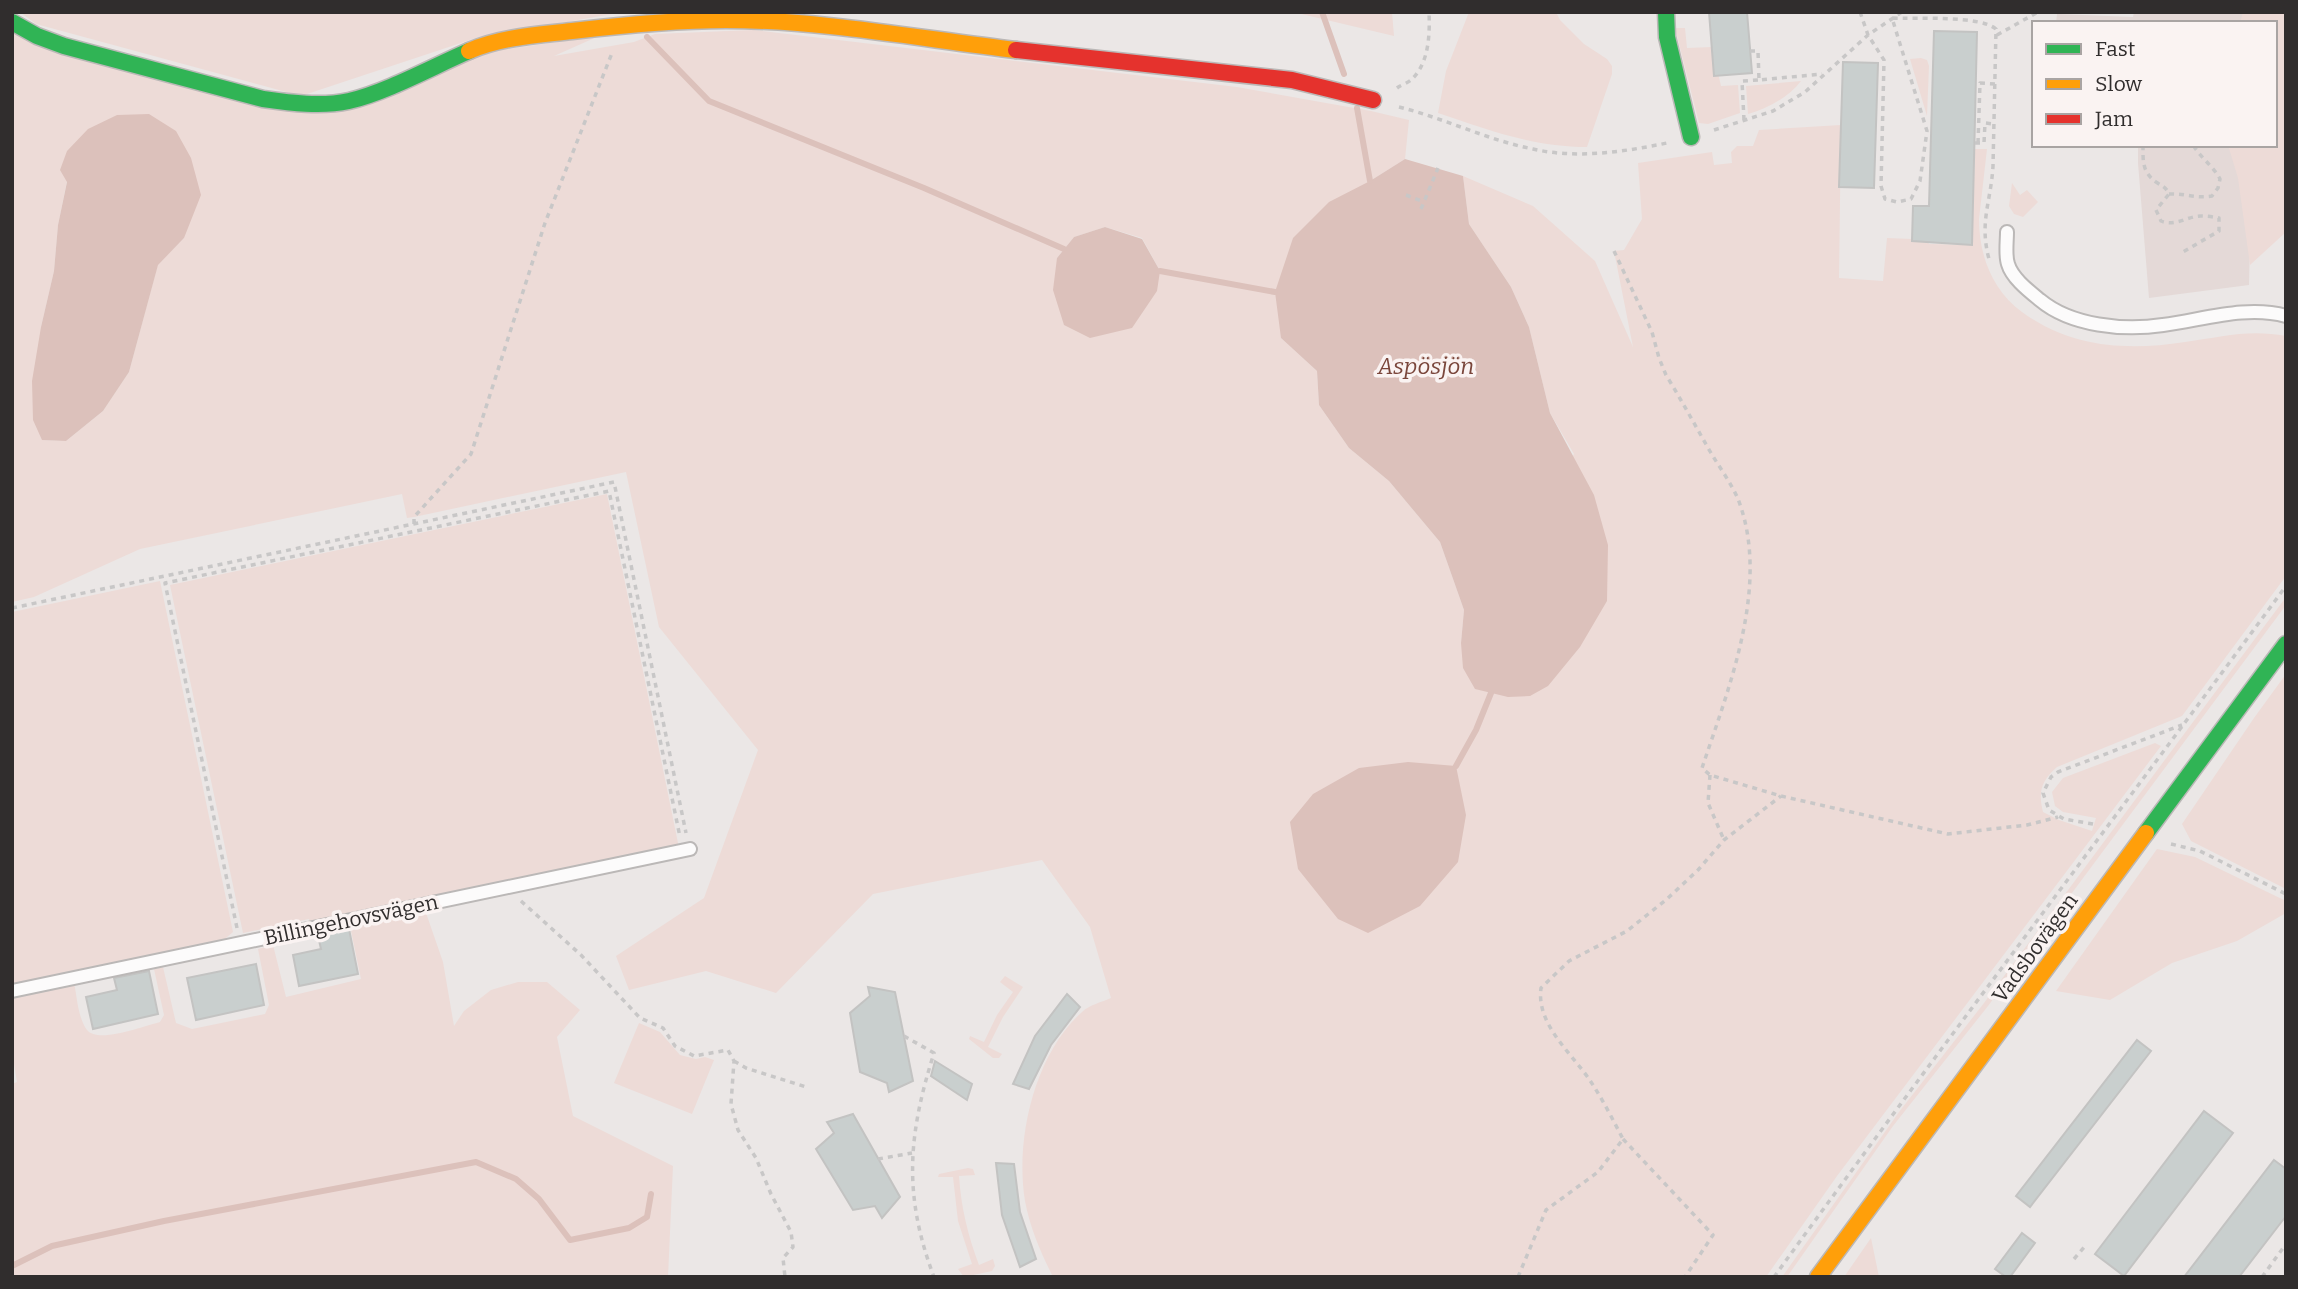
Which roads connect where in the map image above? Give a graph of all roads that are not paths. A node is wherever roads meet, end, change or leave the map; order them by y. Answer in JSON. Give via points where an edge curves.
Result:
{"nodes":[{"id":1,"x":1666,"y":12,"type":"edge"},
{"id":2,"x":12,"y":22,"type":"edge"},
{"id":3,"x":1373,"y":100,"type":"road end"},
{"id":4,"x":1691,"y":137,"type":"road end"},
{"id":5,"x":2007,"y":232,"type":"dead end"},
{"id":6,"x":2286,"y":316,"type":"edge"},
{"id":7,"x":2286,"y":644,"type":"edge"},
{"id":8,"x":686,"y":850,"type":"road end"},
{"id":9,"x":12,"y":991,"type":"edge"},
{"id":10,"x":1818,"y":1277,"type":"edge"}],
"edges":[{"from":1,"to":4,"type":"street","via":[[1667,37]]},
{"from":2,"to":3,"type":"street","via":[[64,46],[263,99],[295,103],[357,98],[480,46],[510,39],[629,24],[727,20],[1292,80]]},
{"from":5,"to":6,"type":"lane","via":[[2008,266],[2023,286],[2048,306],[2074,318],[2099,324],[2161,326],[2247,312]]},
{"from":7,"to":10,"type":"street","name":"Vadsbovägen"},
{"from":8,"to":9,"type":"lane","name":"Billingehovsvägen"}]}
